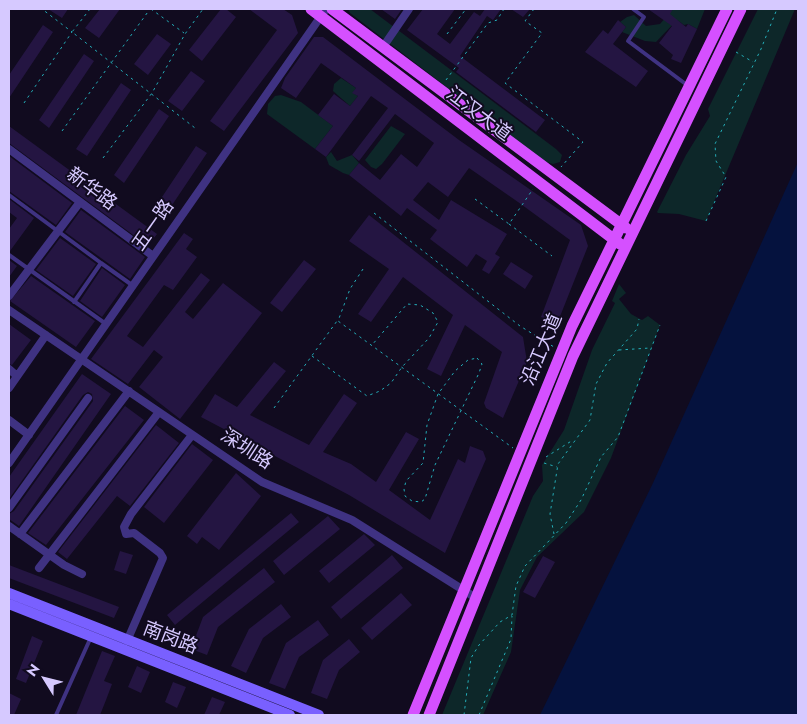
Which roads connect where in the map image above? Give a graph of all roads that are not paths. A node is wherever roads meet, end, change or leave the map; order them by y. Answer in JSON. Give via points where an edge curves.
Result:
{"nodes":[{"id":1,"x":311,"y":9,"type":"edge"},
{"id":2,"x":332,"y":9,"type":"edge"},
{"id":3,"x":409,"y":9,"type":"edge"},
{"id":4,"x":633,"y":9,"type":"edge"},
{"id":5,"x":727,"y":9,"type":"edge"},
{"id":6,"x":741,"y":9,"type":"edge"},
{"id":7,"x":323,"y":12,"type":"edge"},
{"id":8,"x":383,"y":47,"type":"junction"},
{"id":9,"x":689,"y":86,"type":"junction"},
{"id":10,"x":9,"y":149,"type":"edge"},
{"id":11,"x":9,"y":195,"type":"edge"},
{"id":12,"x":80,"y":202,"type":"junction"},
{"id":13,"x":621,"y":224,"type":"junction"},
{"id":14,"x":58,"y":231,"type":"junction"},
{"id":15,"x":632,"y":231,"type":"junction"},
{"id":16,"x":613,"y":240,"type":"junction"},
{"id":17,"x":624,"y":247,"type":"junction"},
{"id":18,"x":9,"y":255,"type":"edge"},
{"id":19,"x":153,"y":256,"type":"junction"},
{"id":20,"x":101,"y":263,"type":"junction"},
{"id":21,"x":28,"y":270,"type":"junction"},
{"id":22,"x":132,"y":285,"type":"junction"},
{"id":23,"x":9,"y":296,"type":"edge"},
{"id":24,"x":74,"y":302,"type":"junction"},
{"id":25,"x":9,"y":310,"type":"edge"},
{"id":26,"x":106,"y":324,"type":"junction"},
{"id":27,"x":46,"y":335,"type":"junction"},
{"id":28,"x":82,"y":358,"type":"junction"},
{"id":29,"x":9,"y":370,"type":"edge"},
{"id":30,"x":18,"y":376,"type":"junction"},
{"id":31,"x":9,"y":388,"type":"edge"},
{"id":32,"x":129,"y":391,"type":"junction"},
{"id":33,"x":88,"y":398,"type":"dead end"},
{"id":34,"x":159,"y":412,"type":"junction"},
{"id":35,"x":9,"y":420,"type":"edge"},
{"id":36,"x":28,"y":435,"type":"junction"},
{"id":37,"x":192,"y":435,"type":"junction"},
{"id":38,"x":9,"y":463,"type":"edge"},
{"id":39,"x":9,"y":508,"type":"edge"},
{"id":40,"x":9,"y":526,"type":"edge"},
{"id":41,"x":20,"y":534,"type":"junction"},
{"id":42,"x":49,"y":554,"type":"junction"},
{"id":43,"x":39,"y":568,"type":"dead end"},
{"id":44,"x":82,"y":574,"type":"dead end"},
{"id":45,"x":464,"y":590,"type":"junction"},
{"id":46,"x":9,"y":593,"type":"edge"},
{"id":47,"x":476,"y":598,"type":"junction"},
{"id":48,"x":9,"y":604,"type":"edge"},
{"id":49,"x":91,"y":637,"type":"junction"},
{"id":50,"x":127,"y":641,"type":"junction"},
{"id":51,"x":56,"y":715,"type":"edge"},
{"id":52,"x":290,"y":715,"type":"edge"},
{"id":53,"x":320,"y":715,"type":"edge"},
{"id":54,"x":413,"y":715,"type":"edge"},
{"id":55,"x":428,"y":715,"type":"edge"}],
"edges":[{"from":1,"to":7,"type":"main road","name":"江汉大道"},
{"from":2,"to":8,"type":"main road","name":"江汉大道"},
{"from":3,"to":8,"type":"street"},
{"from":4,"to":9,"type":"lane","via":[[644,17],[628,41]]},
{"from":5,"to":9,"type":"main road","name":"沿江大道"},
{"from":6,"to":15,"type":"main road","name":"沿江大道"},
{"from":7,"to":16,"type":"main road","name":"江汉大道"},
{"from":7,"to":19,"type":"street","name":"五一路"},
{"from":8,"to":13,"type":"main road","name":"江汉大道"},
{"from":9,"to":13,"type":"main road","name":"沿江大道"},
{"from":10,"to":12,"type":"street","name":"新华路"},
{"from":11,"to":14,"type":"lane"},
{"from":12,"to":14,"type":"street"},
{"from":12,"to":19,"type":"street","name":"新华路"},
{"from":13,"to":15,"type":"main road","name":"江汉大道"},
{"from":13,"to":16,"type":"main road","name":"沿江大道"},
{"from":14,"to":20,"type":"lane"},
{"from":14,"to":21,"type":"street"},
{"from":15,"to":17,"type":"main road","name":"沿江大道"},
{"from":16,"to":17,"type":"main road","name":"江汉大道"},
{"from":16,"to":45,"type":"main road","name":"沿江大道","via":[[561,352]]},
{"from":17,"to":47,"type":"main road","name":"沿江大道","via":[[573,356]]},
{"from":18,"to":21,"type":"lane"},
{"from":19,"to":22,"type":"street","name":"五一路"},
{"from":20,"to":22,"type":"lane"},
{"from":20,"to":24,"type":"lane"},
{"from":21,"to":23,"type":"street"},
{"from":21,"to":24,"type":"lane"},
{"from":22,"to":26,"type":"street","name":"五一路"},
{"from":24,"to":26,"type":"lane"},
{"from":25,"to":27,"type":"street","name":"深圳路"},
{"from":26,"to":28,"type":"street","name":"五一路"},
{"from":27,"to":28,"type":"street","name":"深圳路"},
{"from":27,"to":30,"type":"street"},
{"from":28,"to":32,"type":"street","name":"深圳路"},
{"from":28,"to":36,"type":"street","name":"五一路"},
{"from":29,"to":30,"type":"street"},
{"from":30,"to":31,"type":"street"},
{"from":32,"to":34,"type":"street","name":"深圳路"},
{"from":32,"to":41,"type":"street"},
{"from":33,"to":39,"type":"street"},
{"from":34,"to":37,"type":"street","name":"深圳路"},
{"from":34,"to":42,"type":"street"},
{"from":35,"to":36,"type":"street"},
{"from":36,"to":38,"type":"street","name":"五一路"},
{"from":37,"to":45,"type":"street","name":"深圳路","via":[[262,482],[352,520]]},
{"from":37,"to":50,"type":"street","via":[[124,527],[126,534],[134,533],[163,558]]},
{"from":40,"to":41,"type":"street"},
{"from":41,"to":42,"type":"street"},
{"from":42,"to":43,"type":"street"},
{"from":42,"to":44,"type":"street"},
{"from":45,"to":47,"type":"street","name":"深圳路"},
{"from":45,"to":54,"type":"main road","name":"沿江大道"},
{"from":46,"to":50,"type":"main road","name":"南岗路"},
{"from":47,"to":55,"type":"main road","name":"沿江大道"},
{"from":48,"to":49,"type":"main road","name":"南岗路"},
{"from":49,"to":51,"type":"lane"},
{"from":49,"to":52,"type":"main road","name":"南岗路"},
{"from":50,"to":53,"type":"main road","name":"南岗路"}]}
